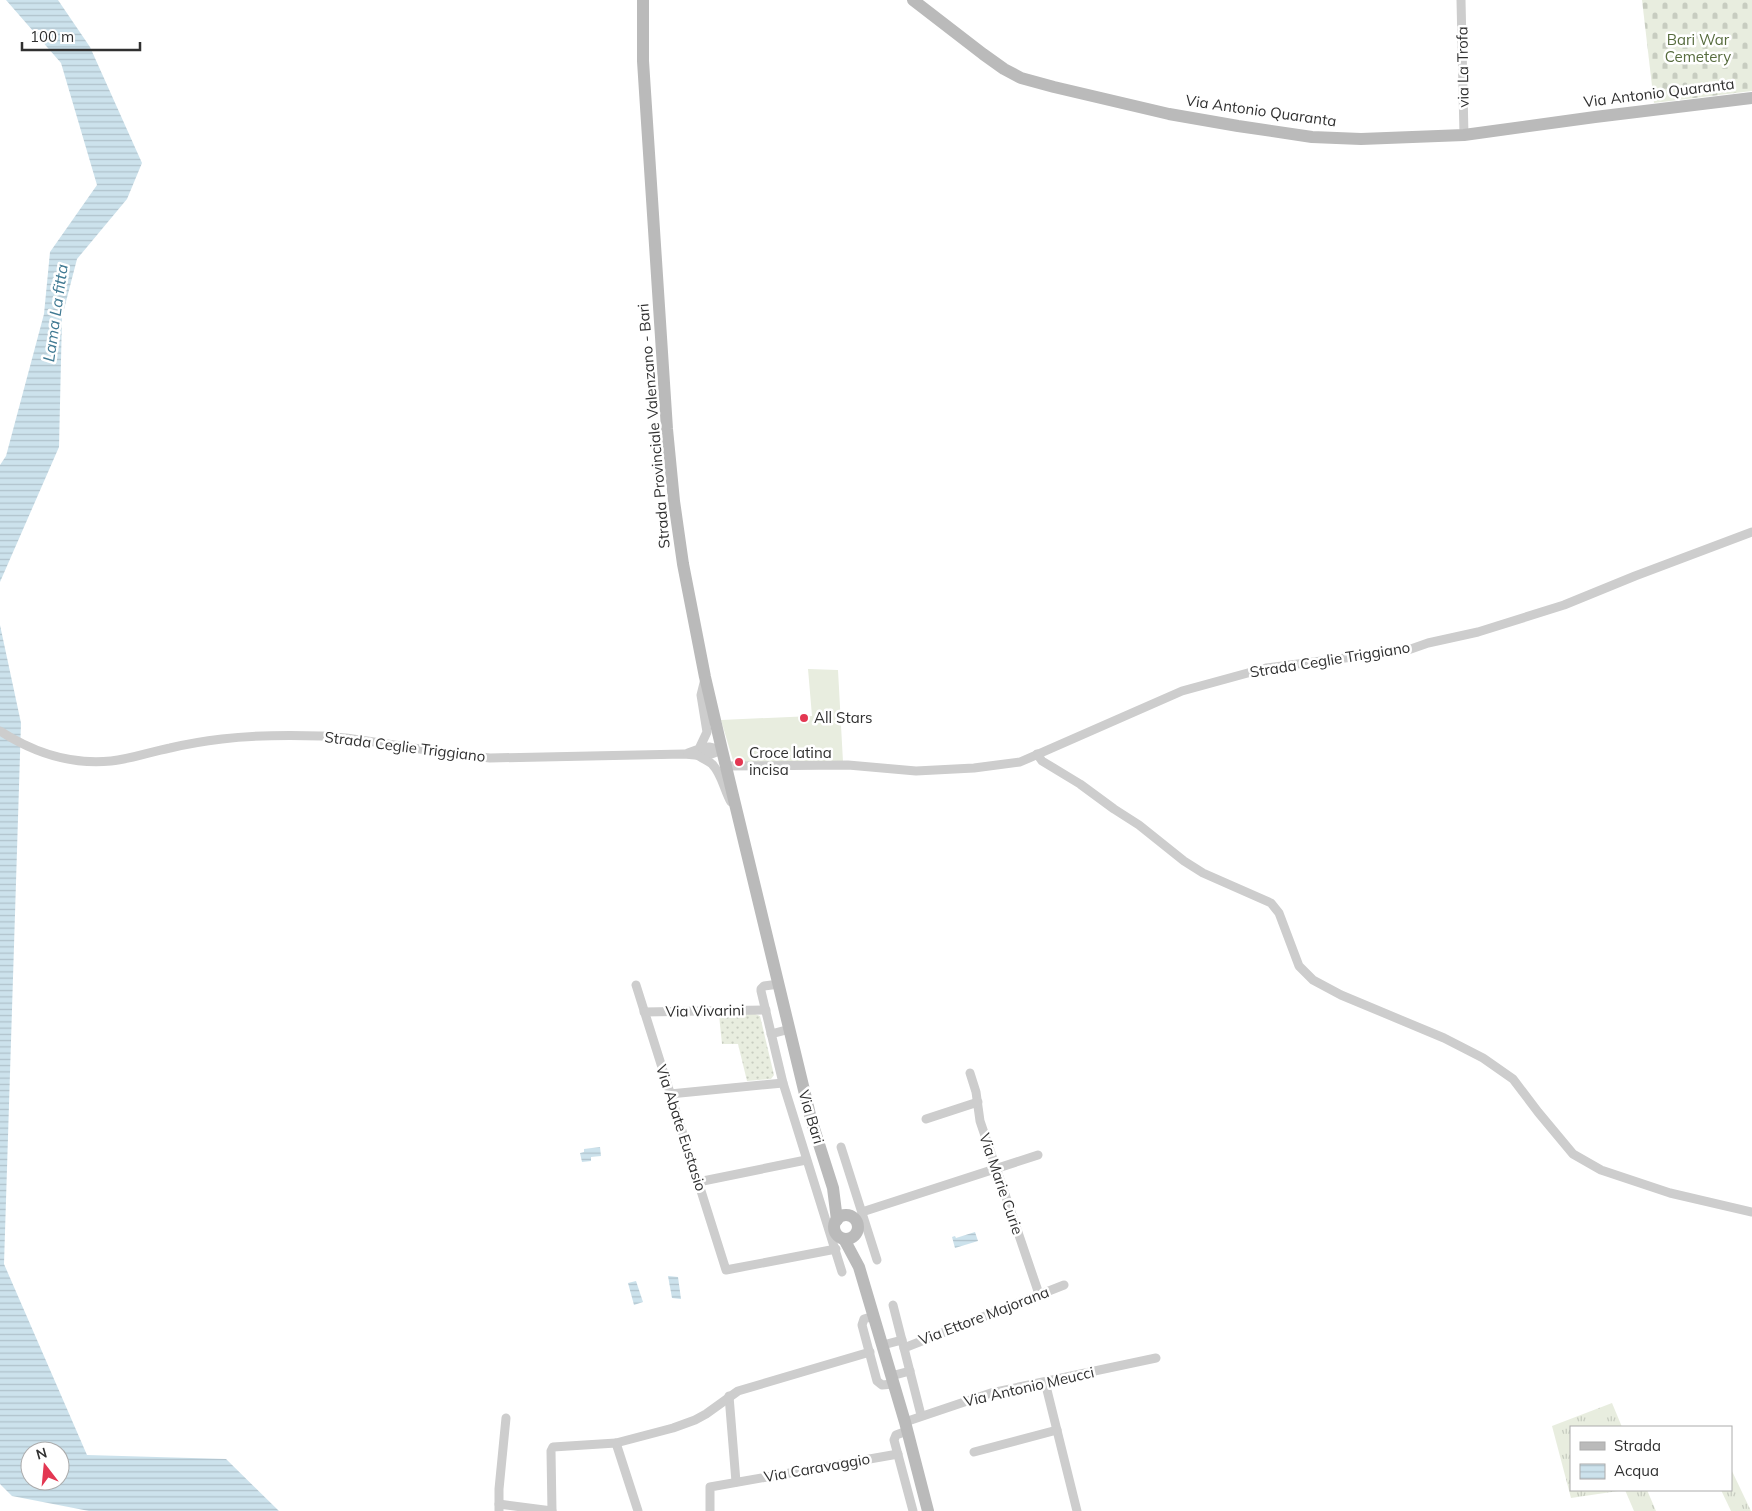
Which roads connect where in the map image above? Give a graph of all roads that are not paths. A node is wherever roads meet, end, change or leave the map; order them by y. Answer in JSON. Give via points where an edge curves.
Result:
{"nodes":[{"id":1,"x":643,"y":0,"type":"edge"},
{"id":2,"x":913,"y":0,"type":"edge"},
{"id":3,"x":1461,"y":0,"type":"edge"},
{"id":4,"x":1752,"y":98,"type":"edge"},
{"id":5,"x":1464,"y":135,"type":"junction"},
{"id":6,"x":1752,"y":532,"type":"edge"},
{"id":7,"x":705,"y":677,"type":"junction"},
{"id":8,"x":0,"y":731,"type":"edge"},
{"id":9,"x":722,"y":750,"type":"junction"},
{"id":10,"x":698,"y":752,"type":"junction"},
{"id":11,"x":1037,"y":754,"type":"junction"},
{"id":12,"x":726,"y":766,"type":"junction"},
{"id":13,"x":738,"y":813,"type":"junction"},
{"id":14,"x":759,"y":901,"type":"joint"},
{"id":15,"x":779,"y":984,"type":"junction"},
{"id":16,"x":636,"y":985,"type":"dead end"},
{"id":17,"x":766,"y":1010,"type":"junction"},
{"id":18,"x":644,"y":1012,"type":"junction"},
{"id":19,"x":790,"y":1029,"type":"junction"},
{"id":20,"x":771,"y":1034,"type":"junction"},
{"id":21,"x":970,"y":1073,"type":"dead end"},
{"id":22,"x":783,"y":1083,"type":"junction"},
{"id":23,"x":670,"y":1094,"type":"junction"},
{"id":24,"x":978,"y":1102,"type":"junction"},
{"id":25,"x":926,"y":1119,"type":"dead end"},
{"id":26,"x":841,"y":1147,"type":"dead end"},
{"id":27,"x":1038,"y":1155,"type":"dead end"},
{"id":28,"x":806,"y":1160,"type":"junction"},
{"id":29,"x":996,"y":1169,"type":"junction"},
{"id":30,"x":698,"y":1182,"type":"junction"},
{"id":31,"x":833,"y":1188,"type":"junction"},
{"id":32,"x":1752,"y":1212,"type":"edge"},
{"id":33,"x":858,"y":1221,"type":"junction"},
{"id":34,"x":836,"y":1234,"type":"junction"},
{"id":35,"x":877,"y":1260,"type":"dead end"},
{"id":36,"x":859,"y":1267,"type":"junction"},
{"id":37,"x":842,"y":1272,"type":"dead end"},
{"id":38,"x":1064,"y":1285,"type":"dead end"},
{"id":39,"x":1039,"y":1294,"type":"junction"},
{"id":40,"x":893,"y":1305,"type":"dead end"},
{"id":41,"x":874,"y":1316,"type":"junction"},
{"id":42,"x":903,"y":1344,"type":"junction"},
{"id":43,"x":883,"y":1345,"type":"junction"},
{"id":44,"x":870,"y":1352,"type":"junction"},
{"id":45,"x":1156,"y":1358,"type":"dead end"},
{"id":46,"x":910,"y":1372,"type":"junction"},
{"id":47,"x":892,"y":1380,"type":"junction"},
{"id":48,"x":1045,"y":1382,"type":"junction"},
{"id":49,"x":729,"y":1396,"type":"junction"},
{"id":50,"x":921,"y":1415,"type":"junction"},
{"id":51,"x":506,"y":1418,"type":"dead end"},
{"id":52,"x":906,"y":1426,"type":"junction"},
{"id":53,"x":1057,"y":1430,"type":"junction"},
{"id":54,"x":616,"y":1443,"type":"junction"},
{"id":55,"x":974,"y":1452,"type":"dead end"},
{"id":56,"x":898,"y":1454,"type":"junction"},
{"id":57,"x":736,"y":1482,"type":"junction"},
{"id":58,"x":499,"y":1508,"type":"edge"},
{"id":59,"x":552,"y":1511,"type":"edge"},
{"id":60,"x":638,"y":1511,"type":"edge"},
{"id":61,"x":710,"y":1511,"type":"edge"},
{"id":62,"x":913,"y":1511,"type":"edge"},
{"id":63,"x":928,"y":1511,"type":"edge"},
{"id":64,"x":1077,"y":1511,"type":"edge"}],
"edges":[{"from":1,"to":7,"type":"main road","name":"Strada Provinciale Valenzano - Bari","via":[[643,60],[667,429],[683,564]]},
{"from":2,"to":5,"type":"main road","name":"Via Antonio Quaranta","via":[[1004,69],[1021,78],[1054,87],[1169,114],[1312,136],[1361,139]]},
{"from":3,"to":5,"type":"street","name":"via La Trofa"},
{"from":4,"to":5,"type":"main road","name":"Via Antonio Quaranta"},
{"from":6,"to":11,"type":"street","name":"Strada Ceglie Triggiano","via":[[1564,605],[1478,632],[1408,650],[1266,668],[1182,691]]},
{"from":7,"to":9,"type":"main road","name":"Strada Provinciale Valenzano - Bari"},
{"from":7,"to":10,"type":"street","via":[[701,695],[707,732]]},
{"from":8,"to":10,"type":"street","name":"Strada Ceglie Triggiano","via":[[24,745],[74,761],[113,761],[172,747],[274,735],[346,738],[490,758]]},
{"from":9,"to":10,"type":"street","name":"Strada Ceglie Triggiano","via":[[710,755]]},
{"from":9,"to":12,"type":"main road","name":"Strada Provinciale Valenzano - Bari"},
{"from":10,"to":13,"type":"street","via":[[719,773]]},
{"from":11,"to":12,"type":"street","name":"Strada Ceglie Triggiano","via":[[1020,762],[945,771],[848,765]]},
{"from":11,"to":32,"type":"street","via":[[1042,761],[1139,825],[1196,869],[1271,903],[1279,913],[1299,966],[1313,980],[1444,1038],[1483,1058],[1513,1079],[1573,1154],[1600,1170],[1670,1192]]},
{"from":12,"to":13,"type":"main road","name":"Strada Provinciale Valenzano - Bari"},
{"from":13,"to":14,"type":"main road","name":"Strada Provinciale Valenzano - Bari"},
{"from":14,"to":15,"type":"main road","name":"Via Bari"},
{"from":15,"to":17,"type":"street","name":"Via Bari","via":[[761,989]]},
{"from":15,"to":19,"type":"main road","name":"Via Bari"},
{"from":16,"to":18,"type":"street","name":"Via Abate Eustasio"},
{"from":17,"to":18,"type":"street","name":"Via Vivarini"},
{"from":17,"to":20,"type":"street","name":"Via Bari"},
{"from":18,"to":23,"type":"street","name":"Via Abate Eustasio"},
{"from":19,"to":20,"type":"street"},
{"from":19,"to":31,"type":"main road","name":"Via Bari","via":[[811,1119]]},
{"from":20,"to":22,"type":"street","name":"Via Bari"},
{"from":21,"to":24,"type":"street","name":"Via Marie Curie"},
{"from":22,"to":23,"type":"street"},
{"from":22,"to":28,"type":"street","name":"Via Bari"},
{"from":23,"to":30,"type":"street","name":"Via Abate Eustasio"},
{"from":24,"to":25,"type":"street"},
{"from":24,"to":29,"type":"street","name":"Via Marie Curie","via":[[980,1121]]},
{"from":26,"to":33,"type":"street","name":"Via Bari"},
{"from":27,"to":29,"type":"street"},
{"from":28,"to":30,"type":"street"},
{"from":28,"to":34,"type":"street","name":"Via Bari"},
{"from":29,"to":33,"type":"street"},
{"from":29,"to":39,"type":"street","name":"Via Marie Curie"},
{"from":30,"to":34,"type":"street","name":"Via Abate Eustasio","via":[[726,1270]]},
{"from":31,"to":33,"type":"main road","name":"Via Bari"},
{"from":31,"to":34,"type":"main road","name":"Via Bari"},
{"from":33,"to":34,"type":"main road","via":[[850,1238]]},
{"from":33,"to":34,"type":"main road","via":[[842,1216]]},
{"from":33,"to":35,"type":"street","name":"Via Bari"},
{"from":33,"to":36,"type":"main road","name":"Via Bari"},
{"from":34,"to":36,"type":"main road","name":"Via Bari"},
{"from":34,"to":37,"type":"street","name":"Via Bari"},
{"from":36,"to":41,"type":"main road","name":"Via Bari"},
{"from":38,"to":39,"type":"street","name":"Via Ettore Majorana"},
{"from":39,"to":42,"type":"street","name":"Via Ettore Majorana"},
{"from":40,"to":42,"type":"street"},
{"from":41,"to":43,"type":"main road","name":"Via Bari"},
{"from":41,"to":44,"type":"street","via":[[862,1323]]},
{"from":42,"to":43,"type":"street","name":"Via Ettore Majorana"},
{"from":42,"to":46,"type":"street"},
{"from":43,"to":47,"type":"main road","name":"Via Bari"},
{"from":44,"to":47,"type":"street","via":[[879,1384]]},
{"from":44,"to":49,"type":"street","via":[[744,1388]]},
{"from":45,"to":48,"type":"street","name":"Via Antonio Meucci"},
{"from":46,"to":47,"type":"street"},
{"from":46,"to":50,"type":"street"},
{"from":47,"to":52,"type":"main road","name":"Via Bari"},
{"from":48,"to":50,"type":"street","name":"Via Antonio Meucci","via":[[982,1395]]},
{"from":48,"to":53,"type":"street"},
{"from":49,"to":54,"type":"street","via":[[695,1420]]},
{"from":49,"to":57,"type":"street"},
{"from":50,"to":52,"type":"street","name":"Via Antonio Meucci"},
{"from":51,"to":58,"type":"street"},
{"from":52,"to":56,"type":"street","via":[[894,1437]]},
{"from":52,"to":63,"type":"main road","name":"Via Bari"},
{"from":53,"to":55,"type":"street"},
{"from":53,"to":64,"type":"street"},
{"from":54,"to":59,"type":"street","via":[[551,1449]]},
{"from":54,"to":60,"type":"street"},
{"from":56,"to":57,"type":"street","name":"Via Caravaggio"},
{"from":56,"to":62,"type":"street"},
{"from":57,"to":61,"type":"street","name":"Via Caravaggio","via":[[710,1487]]},
{"from":58,"to":59,"type":"street"}]}
